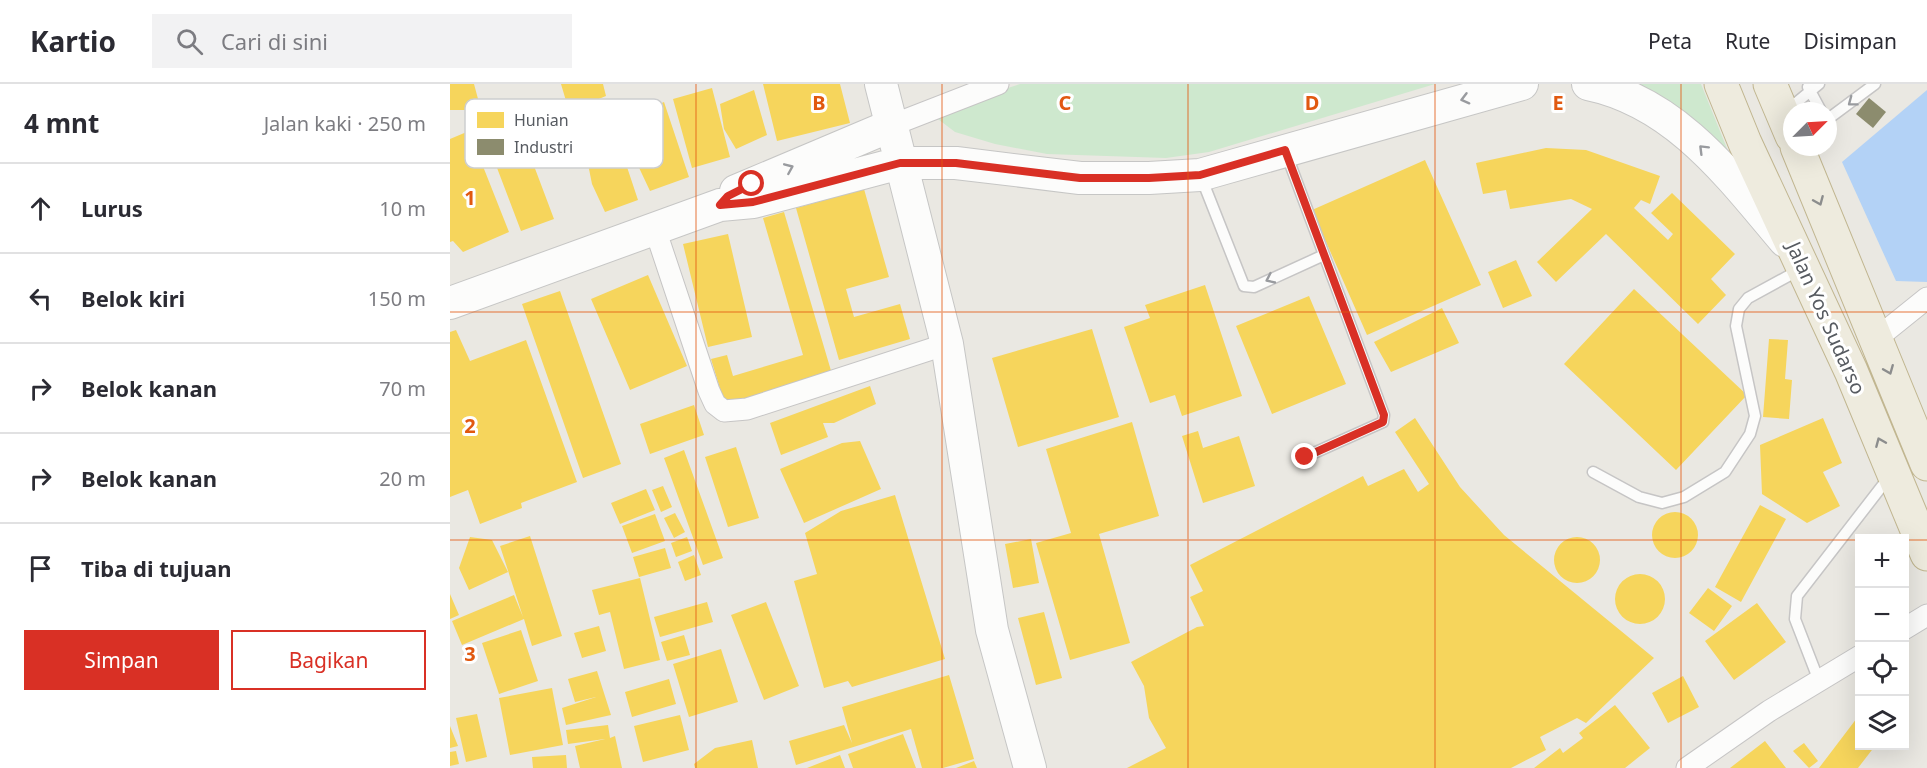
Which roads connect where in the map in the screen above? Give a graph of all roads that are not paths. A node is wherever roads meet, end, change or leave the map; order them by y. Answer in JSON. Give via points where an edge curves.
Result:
{"nodes":[{"id":1,"x":881,"y":84,"type":"edge"},
{"id":2,"x":999,"y":84,"type":"edge"},
{"id":3,"x":1522,"y":84,"type":"edge"},
{"id":4,"x":1588,"y":84,"type":"edge"},
{"id":5,"x":1721,"y":84,"type":"edge"},
{"id":6,"x":1770,"y":84,"type":"edge"},
{"id":7,"x":1819,"y":84,"type":"edge"},
{"id":8,"x":1875,"y":84,"type":"edge"},
{"id":9,"x":1808,"y":88,"type":"edge"},
{"id":10,"x":1800,"y":102,"type":"edge"},
{"id":11,"x":1816,"y":102,"type":"edge"},
{"id":12,"x":1837,"y":113,"type":"edge"},
{"id":13,"x":1783,"y":115,"type":"edge"},
{"id":14,"x":890,"y":126,"type":"junction"},
{"id":15,"x":1285,"y":150,"type":"junction"},
{"id":16,"x":1801,"y":156,"type":"edge"},
{"id":17,"x":900,"y":163,"type":"junction"},
{"id":18,"x":1200,"y":175,"type":"junction"},
{"id":19,"x":720,"y":205,"type":"junction"},
{"id":20,"x":655,"y":229,"type":"junction"},
{"id":21,"x":1324,"y":255,"type":"junction"},
{"id":22,"x":1802,"y":262,"type":"junction"},
{"id":23,"x":1927,"y":298,"type":"edge"},
{"id":24,"x":450,"y":303,"type":"edge"},
{"id":25,"x":1876,"y":339,"type":"junction"},
{"id":26,"x":946,"y":344,"type":"junction"},
{"id":27,"x":1305,"y":457,"type":"dead end"},
{"id":28,"x":1927,"y":464,"type":"edge"},
{"id":29,"x":1593,"y":472,"type":"dead end"},
{"id":30,"x":1893,"y":472,"type":"junction"},
{"id":31,"x":1927,"y":554,"type":"edge"},
{"id":32,"x":1927,"y":615,"type":"edge"},
{"id":33,"x":1909,"y":626,"type":"edge"},
{"id":34,"x":1855,"y":659,"type":"edge"},
{"id":35,"x":1819,"y":681,"type":"junction"},
{"id":36,"x":1030,"y":768,"type":"edge"},
{"id":37,"x":1688,"y":768,"type":"edge"}],
"edges":[{"from":1,"to":14,"type":"street"},
{"from":2,"to":14,"type":"street"},
{"from":3,"to":15,"type":"street","one_way":true},
{"from":22,"to":4,"type":"street","one_way":true,"via":[[1686,131],[1646,105]]},
{"from":5,"to":22,"type":"highway","name":"Jalan Yos Sudarso"},
{"from":6,"to":13,"type":"highway"},
{"from":7,"to":9,"type":"lane"},
{"from":8,"to":12,"type":"lane","one_way":true},
{"from":9,"to":10,"type":"lane"},
{"from":9,"to":11,"type":"lane"},
{"from":14,"to":17,"type":"street"},
{"from":19,"to":14,"type":"street","one_way":true,"via":[[737,190]]},
{"from":15,"to":18,"type":"street"},
{"from":15,"to":21,"type":"lane"},
{"from":16,"to":25,"type":"highway","name":"Jalan Yos Sudarso","one_way":true},
{"from":17,"to":18,"type":"street","via":[[965,164],[1080,178]]},
{"from":17,"to":19,"type":"street","via":[[753,202]]},
{"from":17,"to":26,"type":"street"},
{"from":21,"to":18,"type":"lane","one_way":true,"via":[[1254,287],[1244,285]]},
{"from":19,"to":20,"type":"street"},
{"from":20,"to":24,"type":"street"},
{"from":20,"to":26,"type":"street","via":[[709,391],[724,411],[747,409]]},
{"from":21,"to":27,"type":"lane","via":[[1384,415],[1383,422]]},
{"from":22,"to":29,"type":"lane","via":[[1748,298],[1739,309],[1736,326],[1755,416],[1750,434],[1725,472],[1684,497],[1662,503],[1639,497]]},
{"from":30,"to":22,"type":"highway","name":"Jalan Yos Sudarso","one_way":true},
{"from":23,"to":25,"type":"street"},
{"from":25,"to":28,"type":"highway","name":"Jalan Yos Sudarso","one_way":true},
{"from":26,"to":36,"type":"street","via":[[992,630]]},
{"from":30,"to":31,"type":"highway","name":"Jalan Yos Sudarso"},
{"from":30,"to":35,"type":"lane","via":[[1797,596],[1795,619]]},
{"from":32,"to":33,"type":"street"},
{"from":34,"to":35,"type":"street"},
{"from":35,"to":37,"type":"street","via":[[1768,711]]}]}
